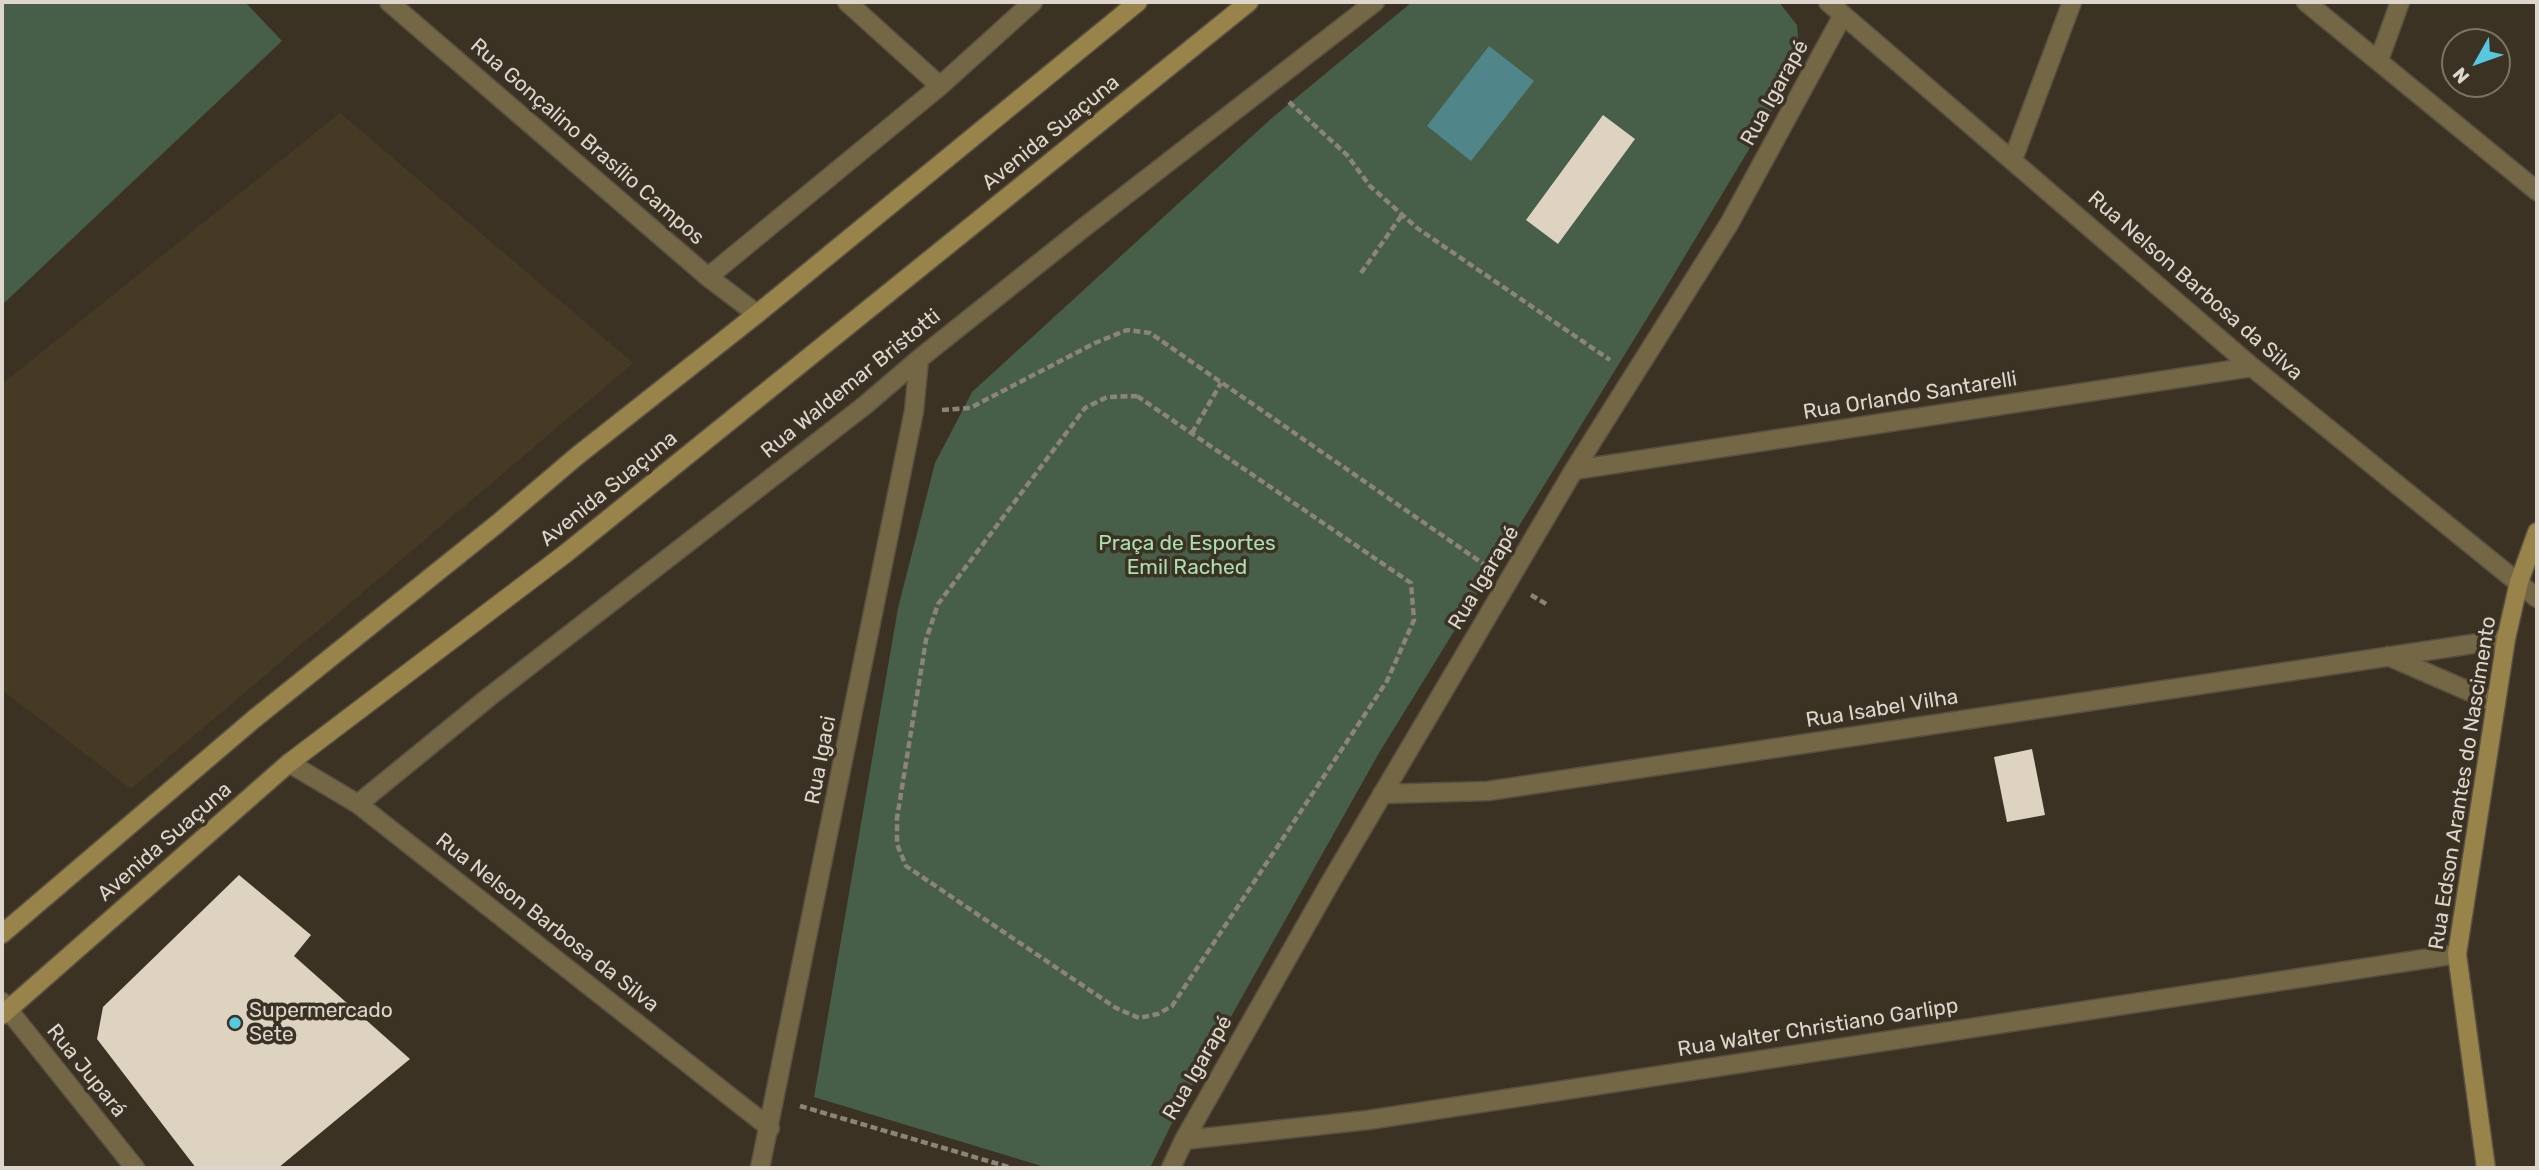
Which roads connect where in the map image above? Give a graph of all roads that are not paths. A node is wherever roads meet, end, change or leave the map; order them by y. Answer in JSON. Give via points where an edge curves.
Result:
{"nodes":[{"id":1,"x":389,"y":2,"type":"edge"},
{"id":2,"x":847,"y":2,"type":"edge"},
{"id":3,"x":1033,"y":2,"type":"edge"},
{"id":4,"x":1138,"y":2,"type":"edge"},
{"id":5,"x":1249,"y":2,"type":"edge"},
{"id":6,"x":1375,"y":2,"type":"edge"},
{"id":7,"x":1828,"y":2,"type":"edge"},
{"id":8,"x":2072,"y":2,"type":"edge"},
{"id":9,"x":2306,"y":2,"type":"edge"},
{"id":10,"x":2400,"y":2,"type":"edge"},
{"id":11,"x":1843,"y":15,"type":"junction"},
{"id":12,"x":2379,"y":60,"type":"junction"},
{"id":13,"x":940,"y":86,"type":"junction"},
{"id":14,"x":2013,"y":159,"type":"junction"},
{"id":15,"x":2537,"y":191,"type":"edge"},
{"id":16,"x":708,"y":277,"type":"junction"},
{"id":17,"x":757,"y":314,"type":"junction"},
{"id":18,"x":919,"y":359,"type":"junction"},
{"id":19,"x":2252,"y":368,"type":"junction"},
{"id":20,"x":1574,"y":470,"type":"junction"},
{"id":21,"x":2537,"y":533,"type":"edge"},
{"id":22,"x":2519,"y":582,"type":"junction"},
{"id":23,"x":2537,"y":598,"type":"edge"},
{"id":24,"x":2506,"y":639,"type":"junction"},
{"id":25,"x":2388,"y":656,"type":"junction"},
{"id":26,"x":2496,"y":704,"type":"junction"},
{"id":27,"x":289,"y":763,"type":"junction"},
{"id":28,"x":1382,"y":794,"type":"junction"},
{"id":29,"x":358,"y":804,"type":"junction"},
{"id":30,"x":2,"y":934,"type":"edge"},
{"id":31,"x":2457,"y":954,"type":"junction"},
{"id":32,"x":4,"y":1009,"type":"edge"},
{"id":33,"x":770,"y":1128,"type":"junction"},
{"id":34,"x":1184,"y":1140,"type":"junction"},
{"id":35,"x":135,"y":1168,"type":"edge"},
{"id":36,"x":760,"y":1168,"type":"edge"},
{"id":37,"x":1171,"y":1168,"type":"edge"},
{"id":38,"x":2486,"y":1168,"type":"edge"}],
"edges":[{"from":1,"to":16,"type":"street","name":"Rua Gonçalino Brasílio Campos"},
{"from":2,"to":13,"type":"street"},
{"from":3,"to":13,"type":"street"},
{"from":4,"to":17,"type":"main road","name":"Avenida Suaçuna"},
{"from":5,"to":27,"type":"main road","name":"Avenida Suaçuna","via":[[565,554]]},
{"from":6,"to":18,"type":"street","name":"Rua Waldemar Bristotti"},
{"from":7,"to":11,"type":"street","name":"Rua Nelson Barbosa da Silva"},
{"from":8,"to":14,"type":"street"},
{"from":9,"to":12,"type":"street"},
{"from":10,"to":12,"type":"street"},
{"from":11,"to":14,"type":"street","name":"Rua Nelson Barbosa da Silva"},
{"from":11,"to":20,"type":"street","name":"Rua Igarapé","via":[[1729,224]]},
{"from":12,"to":15,"type":"street"},
{"from":13,"to":16,"type":"street"},
{"from":14,"to":19,"type":"street","name":"Rua Nelson Barbosa da Silva"},
{"from":16,"to":17,"type":"street","name":"Rua Gonçalino Brasílio Campos"},
{"from":17,"to":30,"type":"main road","name":"Avenida Suaçuna","via":[[254,719]]},
{"from":18,"to":29,"type":"street","name":"Rua Waldemar Bristotti"},
{"from":18,"to":33,"type":"street","name":"Rua Igaci","via":[[914,411]]},
{"from":19,"to":20,"type":"street","name":"Rua Orlando Santarelli"},
{"from":19,"to":22,"type":"street","name":"Rua Nelson Barbosa da Silva"},
{"from":20,"to":28,"type":"street","name":"Rua Igarapé"},
{"from":21,"to":22,"type":"main road","name":"Rua Edson Arantes do Nascimento"},
{"from":22,"to":23,"type":"street","name":"Rua Nelson Barbosa da Silva"},
{"from":22,"to":24,"type":"main road","name":"Rua Edson Arantes do Nascimento"},
{"from":24,"to":25,"type":"street","name":"Rua Isabel Vilha"},
{"from":24,"to":26,"type":"main road","name":"Rua Edson Arantes do Nascimento"},
{"from":25,"to":26,"type":"street"},
{"from":25,"to":28,"type":"street","name":"Rua Isabel Vilha","via":[[1488,791]]},
{"from":26,"to":31,"type":"main road","name":"Rua Edson Arantes do Nascimento"},
{"from":27,"to":29,"type":"street","name":"Rua Nelson Barbosa da Silva"},
{"from":27,"to":32,"type":"main road","name":"Avenida Suaçuna"},
{"from":28,"to":34,"type":"street","name":"Rua Igarapé"},
{"from":29,"to":33,"type":"street","name":"Rua Nelson Barbosa da Silva"},
{"from":31,"to":34,"type":"street","name":"Rua Walter Christiano Garlipp","via":[[1368,1120]]},
{"from":31,"to":38,"type":"main road","name":"Rua Edson Arantes do Nascimento"},
{"from":32,"to":35,"type":"street","name":"Rua Jupará"},
{"from":33,"to":36,"type":"street","name":"Rua Igaci"},
{"from":34,"to":37,"type":"street","name":"Rua Igarapé"}]}
